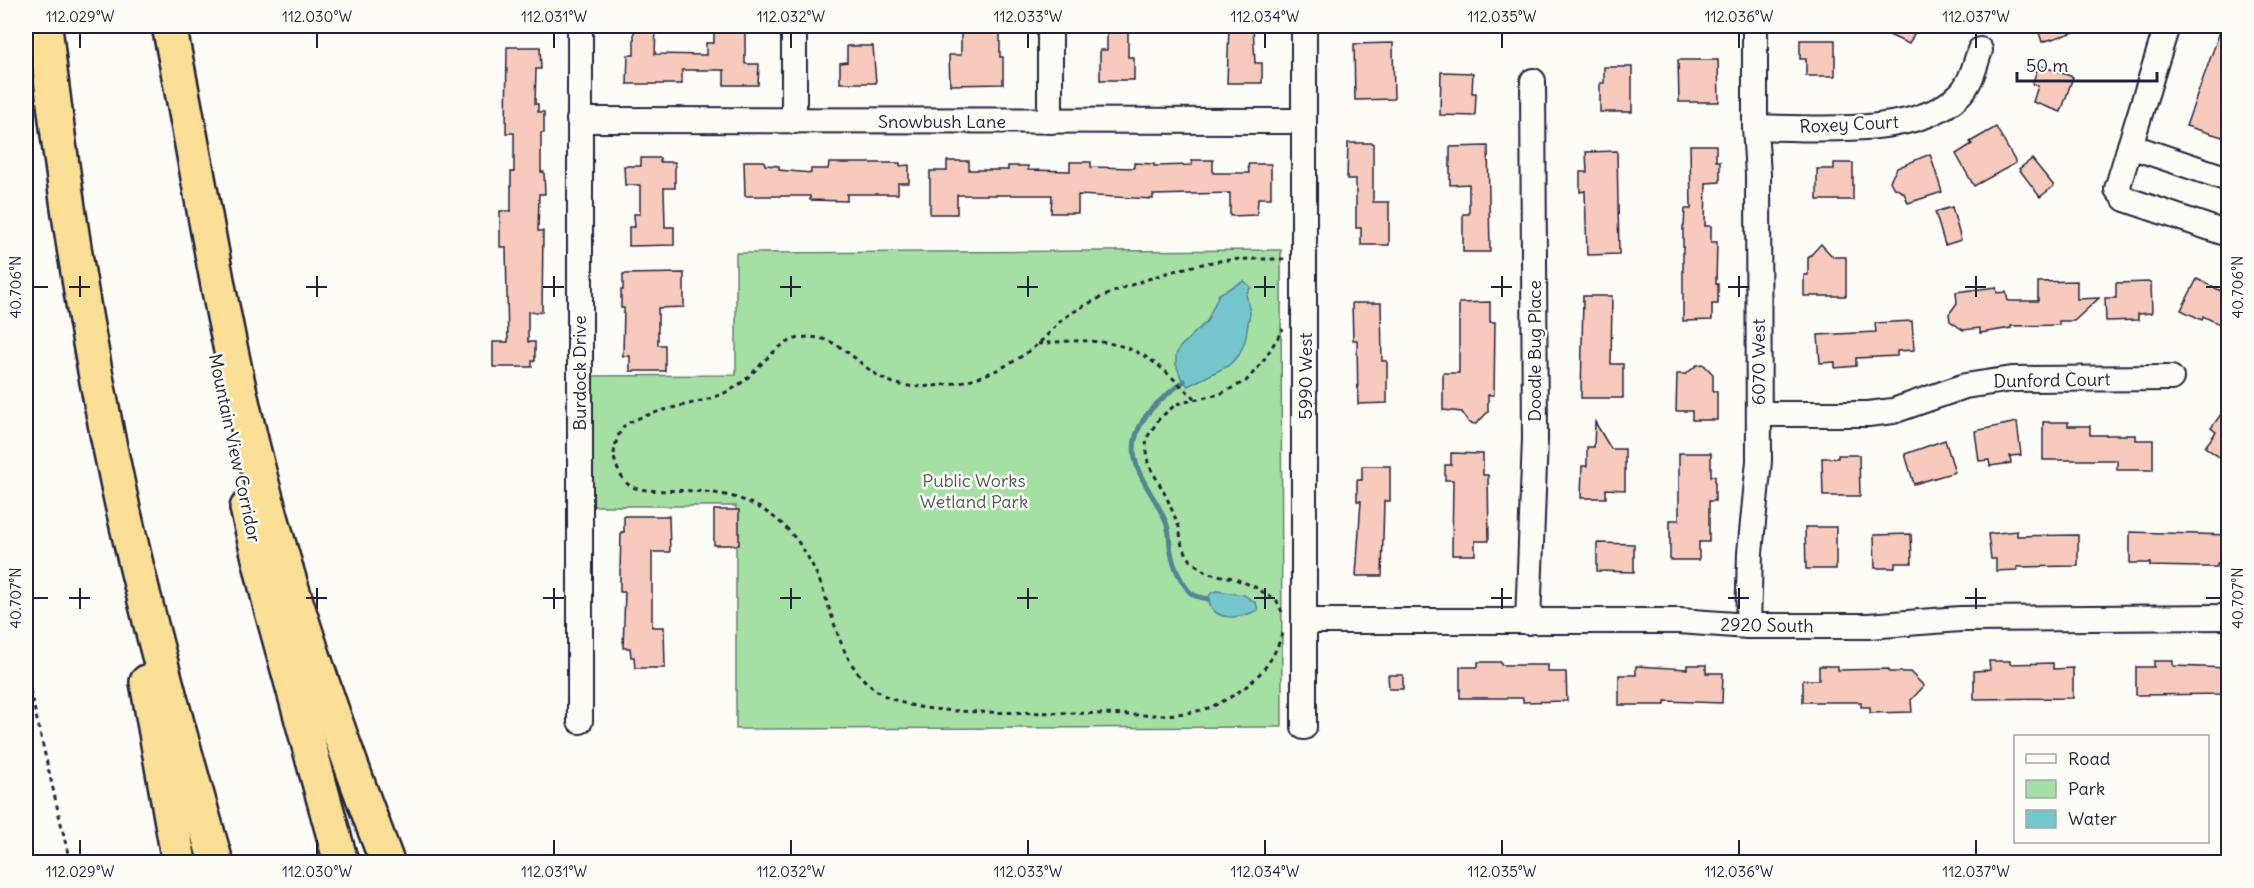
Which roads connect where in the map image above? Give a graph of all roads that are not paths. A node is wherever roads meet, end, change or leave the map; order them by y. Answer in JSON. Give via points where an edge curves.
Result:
{"nodes":[{"id":1,"x":45,"y":26,"type":"edge"},
{"id":2,"x":167,"y":26,"type":"edge"},
{"id":3,"x":580,"y":26,"type":"edge"},
{"id":4,"x":794,"y":26,"type":"edge"},
{"id":5,"x":1050,"y":26,"type":"edge"},
{"id":6,"x":1304,"y":26,"type":"edge"},
{"id":7,"x":1755,"y":26,"type":"edge"},
{"id":8,"x":2167,"y":26,"type":"edge"},
{"id":9,"x":1980,"y":50,"type":"dead end"},
{"id":10,"x":1533,"y":81,"type":"dead end"},
{"id":11,"x":579,"y":120,"type":"junction"},
{"id":12,"x":794,"y":121,"type":"junction"},
{"id":13,"x":1304,"y":121,"type":"junction"},
{"id":14,"x":1050,"y":122,"type":"junction"},
{"id":15,"x":1755,"y":127,"type":"junction"},
{"id":16,"x":2130,"y":146,"type":"junction"},
{"id":17,"x":2229,"y":179,"type":"edge"},
{"id":18,"x":2229,"y":234,"type":"edge"},
{"id":19,"x":2171,"y":378,"type":"dead end"},
{"id":20,"x":1759,"y":414,"type":"junction"},
{"id":21,"x":132,"y":549,"type":"junction"},
{"id":22,"x":2229,"y":617,"type":"edge"},
{"id":23,"x":1291,"y":621,"type":"junction"},
{"id":24,"x":1528,"y":622,"type":"junction"},
{"id":25,"x":1748,"y":626,"type":"junction"},
{"id":26,"x":580,"y":721,"type":"dead end"},
{"id":27,"x":1304,"y":727,"type":"dead end"},
{"id":28,"x":179,"y":862,"type":"edge"},
{"id":29,"x":216,"y":862,"type":"edge"},
{"id":30,"x":341,"y":862,"type":"edge"},
{"id":31,"x":387,"y":862,"type":"edge"}],
"edges":[{"from":1,"to":21,"type":"highway","via":[[84,313]]},
{"from":2,"to":30,"type":"highway","name":"Mountain View Corridor","via":[[185,182],[233,449],[270,604]]},
{"from":2,"to":31,"type":"highway","via":[[234,366],[271,518],[311,652]]},
{"from":3,"to":11,"type":"street","name":"Burdock Drive"},
{"from":4,"to":12,"type":"street"},
{"from":5,"to":14,"type":"street"},
{"from":6,"to":13,"type":"street","name":"5990 West"},
{"from":7,"to":15,"type":"street","name":"6070 West"},
{"from":8,"to":16,"type":"street"},
{"from":9,"to":15,"type":"street","name":"Roxey Court","via":[[1960,95],[1924,116],[1873,127]]},
{"from":10,"to":24,"type":"street","name":"Doodle Bug Place","via":[[1535,439]]},
{"from":11,"to":12,"type":"street","name":"Snowbush Lane"},
{"from":11,"to":26,"type":"street","name":"Burdock Drive"},
{"from":12,"to":14,"type":"street","name":"Snowbush Lane"},
{"from":13,"to":14,"type":"street","name":"Snowbush Lane"},
{"from":13,"to":23,"type":"street","name":"5990 West"},
{"from":15,"to":20,"type":"street","name":"6070 West"},
{"from":16,"to":17,"type":"street"},
{"from":16,"to":18,"type":"street","via":[[2117,189],[2119,194]]},
{"from":19,"to":20,"type":"street","name":"Dunford Court","via":[[2012,379],[1965,386],[1893,411]]},
{"from":20,"to":25,"type":"street","name":"6070 West"},
{"from":21,"to":28,"type":"highway","via":[[146,677]]},
{"from":21,"to":29,"type":"highway"},
{"from":22,"to":25,"type":"street","name":"2920 South","via":[[1960,619],[1868,626]]},
{"from":23,"to":24,"type":"street","name":"2920 South"},
{"from":23,"to":27,"type":"street","name":"5990 West"},
{"from":24,"to":25,"type":"street","name":"2920 South","via":[[1679,621]]}]}
